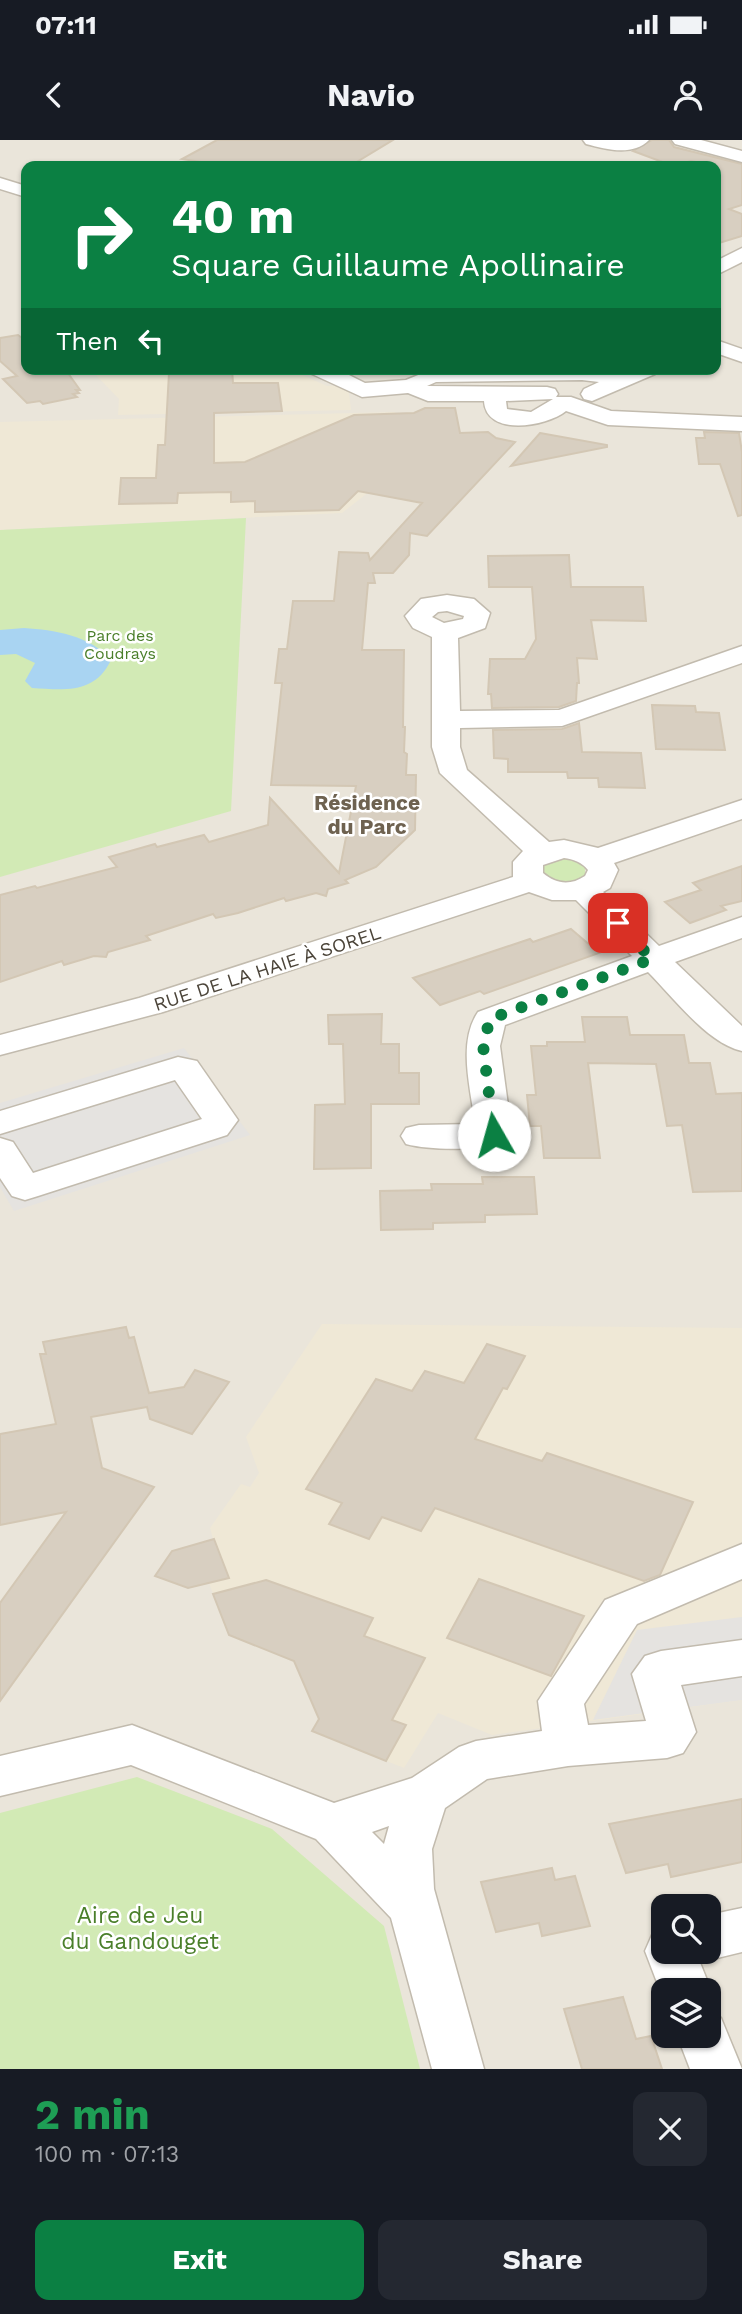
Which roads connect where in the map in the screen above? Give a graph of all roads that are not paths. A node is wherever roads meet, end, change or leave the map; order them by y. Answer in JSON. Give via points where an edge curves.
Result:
{"nodes":[{"id":1,"x":592,"y":140,"type":"edge"},
{"id":2,"x":637,"y":140,"type":"edge"},
{"id":3,"x":681,"y":140,"type":"edge"},
{"id":4,"x":742,"y":157,"type":"edge"},
{"id":5,"x":0,"y":183,"type":"edge"},
{"id":6,"x":21,"y":190,"type":"edge"},
{"id":7,"x":0,"y":202,"type":"edge"},
{"id":8,"x":21,"y":205,"type":"edge"},
{"id":9,"x":721,"y":246,"type":"edge"},
{"id":10,"x":742,"y":253,"type":"edge"},
{"id":11,"x":721,"y":266,"type":"edge"},
{"id":12,"x":721,"y":348,"type":"edge"},
{"id":13,"x":742,"y":356,"type":"edge"},
{"id":14,"x":332,"y":375,"type":"edge"},
{"id":15,"x":464,"y":375,"type":"edge"},
{"id":16,"x":579,"y":375,"type":"edge"},
{"id":17,"x":602,"y":375,"type":"edge"},
{"id":18,"x":634,"y":375,"type":"edge"},
{"id":19,"x":614,"y":384,"type":"junction"},
{"id":20,"x":415,"y":386,"type":"junction"},
{"id":21,"x":555,"y":398,"type":"junction"},
{"id":22,"x":742,"y":424,"type":"edge"},
{"id":23,"x":445,"y":631,"type":"dead end"},
{"id":24,"x":742,"y":654,"type":"edge"},
{"id":25,"x":446,"y":720,"type":"junction"},
{"id":26,"x":742,"y":809,"type":"edge"},
{"id":27,"x":595,"y":859,"type":"junction"},
{"id":28,"x":537,"y":867,"type":"junction"},
{"id":29,"x":584,"y":890,"type":"junction"},
{"id":30,"x":742,"y":927,"type":"edge"},
{"id":31,"x":652,"y":959,"type":"junction"},
{"id":32,"x":742,"y":1041,"type":"edge"},
{"id":33,"x":0,"y":1045,"type":"edge"},
{"id":34,"x":0,"y":1123,"type":"edge"},
{"id":35,"x":419,"y":1136,"type":"dead end"},
{"id":36,"x":0,"y":1150,"type":"edge"},
{"id":37,"x":12,"y":1194,"type":"edge"},
{"id":38,"x":742,"y":1561,"type":"edge"},
{"id":39,"x":742,"y":1658,"type":"edge"},
{"id":40,"x":568,"y":1746,"type":"junction"},
{"id":41,"x":0,"y":1776,"type":"edge"},
{"id":42,"x":427,"y":1794,"type":"junction"},
{"id":43,"x":333,"y":1824,"type":"junction"},
{"id":44,"x":413,"y":1907,"type":"junction"},
{"id":45,"x":742,"y":1930,"type":"edge"},
{"id":46,"x":721,"y":1934,"type":"edge"},
{"id":47,"x":708,"y":2048,"type":"edge"},
{"id":48,"x":458,"y":2069,"type":"edge"},
{"id":49,"x":716,"y":2069,"type":"edge"}],
"edges":[{"from":1,"to":2,"type":"street","via":[[621,146]]},
{"from":3,"to":4,"type":"street"},
{"from":5,"to":6,"type":"street"},
{"from":7,"to":8,"type":"street"},
{"from":9,"to":10,"type":"street"},
{"from":10,"to":11,"type":"street"},
{"from":12,"to":13,"type":"street"},
{"from":14,"to":20,"type":"street","via":[[362,390]]},
{"from":15,"to":20,"type":"street","via":[[433,376]]},
{"from":16,"to":21,"type":"street","via":[[547,390]]},
{"from":17,"to":19,"type":"street"},
{"from":18,"to":19,"type":"street"},
{"from":19,"to":21,"type":"street","via":[[576,401]]},
{"from":20,"to":21,"type":"street","via":[[428,394],[495,394],[496,412],[520,420],[548,414]]},
{"from":21,"to":22,"type":"street","via":[[608,418]]},
{"from":23,"to":25,"type":"street"},
{"from":24,"to":25,"type":"street","via":[[562,718]]},
{"from":25,"to":28,"type":"street","via":[[446,747],[454,774]]},
{"from":26,"to":27,"type":"street"},
{"from":27,"to":28,"type":"street","via":[[564,849]]},
{"from":27,"to":29,"type":"street","via":[[602,876]]},
{"from":28,"to":29,"type":"street","via":[[550,890]]},
{"from":28,"to":33,"type":"street","name":"RUE DE LA HAIE À SOREL","via":[[151,1005]]},
{"from":29,"to":31,"type":"street"},
{"from":30,"to":31,"type":"street"},
{"from":31,"to":32,"type":"street"},
{"from":31,"to":35,"type":"street","via":[[490,1019],[483,1045],[494,1135]]},
{"from":34,"to":37,"type":"street","via":[[178,1068],[186,1069],[220,1120],[214,1127]]},
{"from":36,"to":37,"type":"street"},
{"from":38,"to":40,"type":"street","via":[[621,1612],[561,1701]]},
{"from":39,"to":40,"type":"street","via":[[661,1669],[655,1674],[673,1732],[667,1739]]},
{"from":40,"to":42,"type":"street","via":[[476,1761]]},
{"from":41,"to":43,"type":"street","via":[[132,1745]]},
{"from":42,"to":43,"type":"street"},
{"from":42,"to":44,"type":"street","via":[[409,1834],[404,1865]]},
{"from":43,"to":44,"type":"street"},
{"from":44,"to":48,"type":"street"},
{"from":45,"to":46,"type":"street"},
{"from":47,"to":49,"type":"street"}]}
